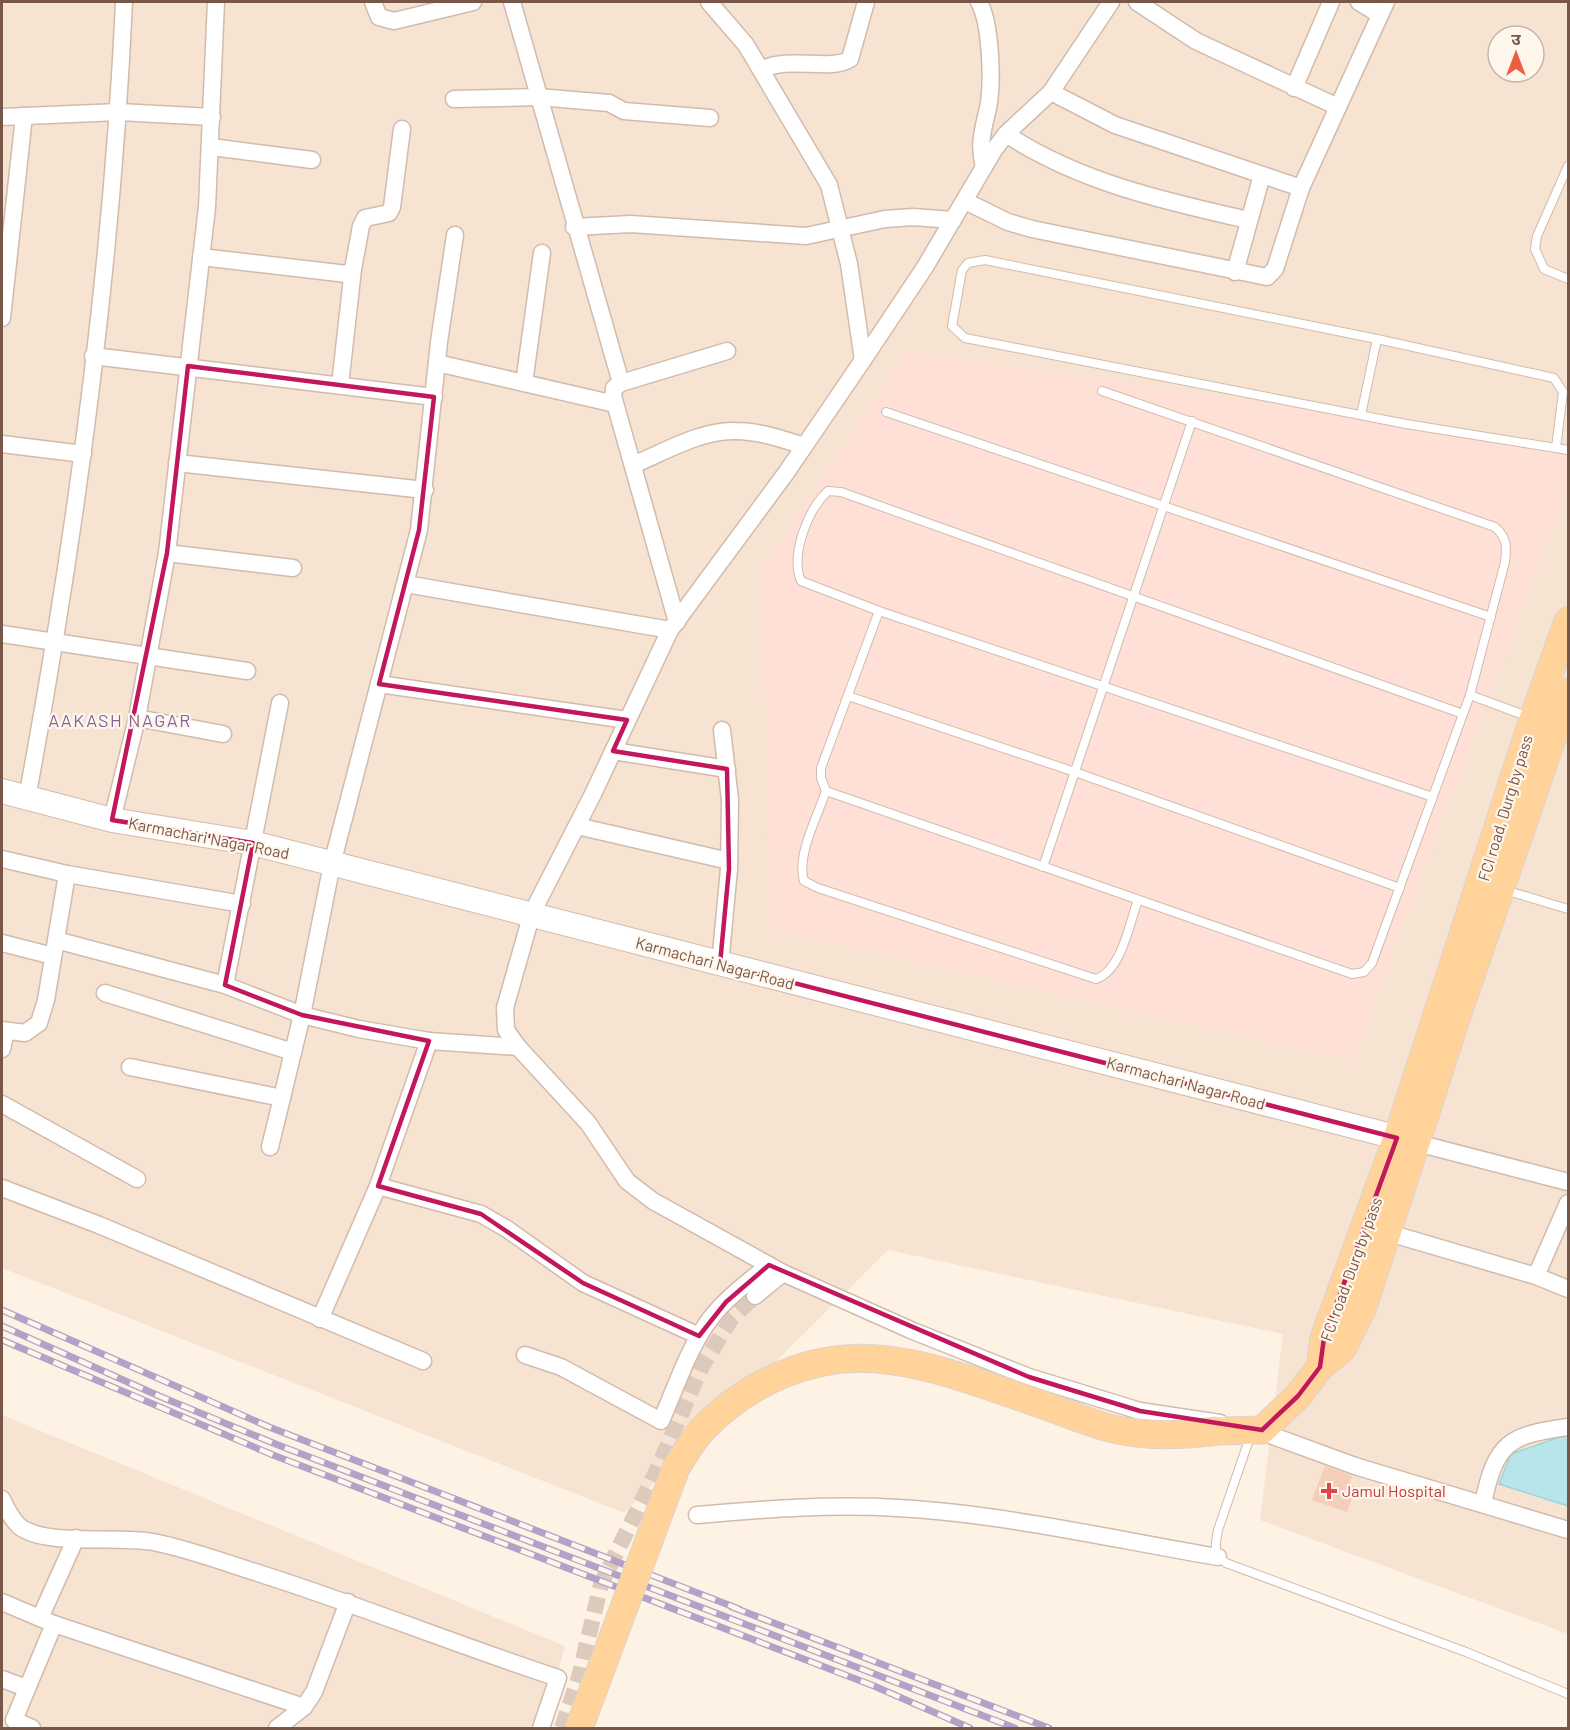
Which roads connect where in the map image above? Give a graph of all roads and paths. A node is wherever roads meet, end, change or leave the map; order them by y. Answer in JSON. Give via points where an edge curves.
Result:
{"nodes":[{"id":1,"x":124,"y":2,"type":"edge"},
{"id":2,"x":216,"y":2,"type":"edge"},
{"id":3,"x":373,"y":2,"type":"edge"},
{"id":4,"x":473,"y":2,"type":"edge"},
{"id":5,"x":512,"y":2,"type":"edge"},
{"id":6,"x":709,"y":2,"type":"edge"},
{"id":7,"x":866,"y":2,"type":"edge"},
{"id":8,"x":980,"y":2,"type":"edge"},
{"id":9,"x":1110,"y":2,"type":"edge"},
{"id":10,"x":1137,"y":2,"type":"edge"},
{"id":11,"x":1331,"y":2,"type":"edge"},
{"id":12,"x":1359,"y":2,"type":"edge"},
{"id":13,"x":1383,"y":8,"type":"edge"},
{"id":14,"x":761,"y":70,"type":"junction"},
{"id":15,"x":1294,"y":88,"type":"junction"},
{"id":16,"x":1051,"y":92,"type":"junction"},
{"id":17,"x":538,"y":97,"type":"junction"},
{"id":18,"x":454,"y":99,"type":"dead end"},
{"id":19,"x":988,"y":107,"type":"junction"},
{"id":20,"x":1338,"y":107,"type":"junction"},
{"id":21,"x":119,"y":112,"type":"junction"},
{"id":22,"x":24,"y":116,"type":"junction"},
{"id":23,"x":2,"y":117,"type":"edge"},
{"id":24,"x":212,"y":117,"type":"junction"},
{"id":25,"x":710,"y":118,"type":"dead end"},
{"id":26,"x":402,"y":129,"type":"dead end"},
{"id":27,"x":1010,"y":130,"type":"junction"},
{"id":28,"x":211,"y":147,"type":"junction"},
{"id":29,"x":312,"y":160,"type":"dead end"},
{"id":30,"x":1569,"y":166,"type":"edge"},
{"id":31,"x":984,"y":167,"type":"junction"},
{"id":32,"x":1262,"y":175,"type":"junction"},
{"id":33,"x":1301,"y":188,"type":"junction"},
{"id":34,"x":965,"y":201,"type":"junction"},
{"id":35,"x":953,"y":220,"type":"junction"},
{"id":36,"x":1248,"y":220,"type":"junction"},
{"id":37,"x":574,"y":227,"type":"junction"},
{"id":38,"x":842,"y":230,"type":"junction"},
{"id":39,"x":454,"y":235,"type":"dead end"},
{"id":40,"x":542,"y":253,"type":"dead end"},
{"id":41,"x":201,"y":257,"type":"junction"},
{"id":42,"x":353,"y":269,"type":"junction"},
{"id":43,"x":1235,"y":272,"type":"junction"},
{"id":44,"x":4,"y":276,"type":"edge"},
{"id":45,"x":1569,"y":279,"type":"edge"},
{"id":46,"x":2,"y":318,"type":"edge"},
{"id":47,"x":1377,"y":339,"type":"junction"},
{"id":48,"x":727,"y":351,"type":"dead end"},
{"id":49,"x":93,"y":356,"type":"junction"},
{"id":50,"x":863,"y":360,"type":"junction"},
{"id":51,"x":437,"y":363,"type":"junction"},
{"id":52,"x":188,"y":366,"type":"junction"},
{"id":53,"x":524,"y":382,"type":"junction"},
{"id":54,"x":621,"y":383,"type":"junction"},
{"id":55,"x":340,"y":385,"type":"junction"},
{"id":56,"x":1102,"y":391,"type":"dead end"},
{"id":57,"x":434,"y":397,"type":"junction"},
{"id":58,"x":615,"y":404,"type":"junction"},
{"id":59,"x":886,"y":412,"type":"dead end"},
{"id":60,"x":1361,"y":415,"type":"junction"},
{"id":61,"x":1192,"y":421,"type":"junction"},
{"id":62,"x":2,"y":444,"type":"edge"},
{"id":63,"x":804,"y":446,"type":"junction"},
{"id":64,"x":1556,"y":448,"type":"junction"},
{"id":65,"x":1569,"y":450,"type":"edge"},
{"id":66,"x":83,"y":453,"type":"junction"},
{"id":67,"x":177,"y":463,"type":"junction"},
{"id":68,"x":633,"y":465,"type":"junction"},
{"id":69,"x":425,"y":490,"type":"junction"},
{"id":70,"x":1165,"y":505,"type":"junction"},
{"id":71,"x":167,"y":553,"type":"junction"},
{"id":72,"x":293,"y":568,"type":"dead end"},
{"id":73,"x":406,"y":584,"type":"junction"},
{"id":74,"x":1135,"y":597,"type":"junction"},
{"id":75,"x":879,"y":610,"type":"junction"},
{"id":76,"x":1491,"y":617,"type":"junction"},
{"id":77,"x":1569,"y":621,"type":"edge"},
{"id":78,"x":674,"y":626,"type":"junction"},
{"id":79,"x":2,"y":634,"type":"edge"},
{"id":80,"x":56,"y":642,"type":"junction"},
{"id":81,"x":148,"y":657,"type":"junction"},
{"id":82,"x":247,"y":671,"type":"dead end"},
{"id":83,"x":379,"y":684,"type":"junction"},
{"id":84,"x":1104,"y":687,"type":"junction"},
{"id":85,"x":1569,"y":692,"type":"edge"},
{"id":86,"x":1470,"y":695,"type":"junction"},
{"id":87,"x":848,"y":696,"type":"junction"},
{"id":88,"x":280,"y":703,"type":"dead end"},
{"id":89,"x":1463,"y":714,"type":"junction"},
{"id":90,"x":137,"y":718,"type":"junction"},
{"id":91,"x":627,"y":720,"type":"junction"},
{"id":92,"x":1552,"y":727,"type":"edge"},
{"id":93,"x":722,"y":730,"type":"dead end"},
{"id":94,"x":223,"y":734,"type":"dead end"},
{"id":95,"x":613,"y":751,"type":"junction"},
{"id":96,"x":727,"y":769,"type":"junction"},
{"id":97,"x":1075,"y":772,"type":"junction"},
{"id":98,"x":2,"y":791,"type":"edge"},
{"id":99,"x":826,"y":791,"type":"junction"},
{"id":100,"x":1433,"y":797,"type":"junction"},
{"id":101,"x":27,"y":798,"type":"junction"},
{"id":102,"x":112,"y":820,"type":"junction"},
{"id":103,"x":577,"y":825,"type":"junction"},
{"id":104,"x":253,"y":843,"type":"junction"},
{"id":105,"x":2,"y":859,"type":"edge"},
{"id":106,"x":729,"y":861,"type":"junction"},
{"id":107,"x":332,"y":864,"type":"junction"},
{"id":108,"x":1043,"y":867,"type":"junction"},
{"id":109,"x":67,"y":874,"type":"junction"},
{"id":110,"x":1491,"y":886,"type":"junction"},
{"id":111,"x":1400,"y":888,"type":"junction"},
{"id":112,"x":1138,"y":900,"type":"junction"},
{"id":113,"x":242,"y":904,"type":"junction"},
{"id":114,"x":1569,"y":909,"type":"edge"},
{"id":115,"x":532,"y":914,"type":"junction"},
{"id":116,"x":2,"y":943,"type":"edge"},
{"id":117,"x":55,"y":948,"type":"junction"},
{"id":118,"x":720,"y":964,"type":"junction"},
{"id":119,"x":225,"y":986,"type":"junction"},
{"id":120,"x":105,"y":993,"type":"dead end"},
{"id":121,"x":302,"y":1015,"type":"junction"},
{"id":122,"x":4,"y":1030,"type":"edge"},
{"id":123,"x":429,"y":1041,"type":"junction"},
{"id":124,"x":518,"y":1047,"type":"junction"},
{"id":125,"x":2,"y":1049,"type":"edge"},
{"id":126,"x":293,"y":1052,"type":"junction"},
{"id":127,"x":130,"y":1067,"type":"dead end"},
{"id":128,"x":282,"y":1098,"type":"junction"},
{"id":129,"x":2,"y":1104,"type":"edge"},
{"id":130,"x":1407,"y":1140,"type":"junction"},
{"id":131,"x":270,"y":1147,"type":"dead end"},
{"id":132,"x":137,"y":1179,"type":"dead end"},
{"id":133,"x":1569,"y":1182,"type":"edge"},
{"id":134,"x":378,"y":1186,"type":"junction"},
{"id":135,"x":2,"y":1188,"type":"edge"},
{"id":136,"x":1569,"y":1203,"type":"edge"},
{"id":137,"x":1565,"y":1223,"type":"edge"},
{"id":138,"x":1389,"y":1233,"type":"junction"},
{"id":139,"x":776,"y":1269,"type":"junction"},
{"id":140,"x":1536,"y":1276,"type":"junction"},
{"id":141,"x":1569,"y":1289,"type":"edge"},
{"id":142,"x":755,"y":1296,"type":"tunnel mouth"},
{"id":143,"x":321,"y":1319,"type":"junction"},
{"id":144,"x":699,"y":1336,"type":"junction"},
{"id":145,"x":525,"y":1355,"type":"dead end"},
{"id":146,"x":423,"y":1361,"type":"dead end"},
{"id":147,"x":1320,"y":1366,"type":"junction"},
{"id":148,"x":1569,"y":1427,"type":"edge"},
{"id":149,"x":1257,"y":1430,"type":"junction"},
{"id":150,"x":2,"y":1499,"type":"edge"},
{"id":151,"x":1483,"y":1503,"type":"junction"},
{"id":152,"x":697,"y":1515,"type":"dead end"},
{"id":153,"x":1569,"y":1530,"type":"edge"},
{"id":154,"x":76,"y":1538,"type":"junction"},
{"id":155,"x":1218,"y":1557,"type":"junction"},
{"id":156,"x":2,"y":1602,"type":"edge"},
{"id":157,"x":348,"y":1602,"type":"junction"},
{"id":158,"x":47,"y":1621,"type":"junction"},
{"id":159,"x":2,"y":1679,"type":"edge"},
{"id":160,"x":26,"y":1688,"type":"junction"},
{"id":161,"x":1569,"y":1694,"type":"edge"},
{"id":162,"x":304,"y":1707,"type":"junction"},
{"id":163,"x":8,"y":1721,"type":"edge"},
{"id":164,"x":32,"y":1728,"type":"edge"},
{"id":165,"x":277,"y":1728,"type":"edge"},
{"id":166,"x":541,"y":1728,"type":"edge"},
{"id":167,"x":579,"y":1728,"type":"edge"}],
"edges":[{"from":1,"to":21,"type":"street"},
{"from":2,"to":24,"type":"street","name":"Karmachari Nagar Road"},
{"from":3,"to":4,"type":"street","via":[[379,17],[394,21]]},
{"from":5,"to":17,"type":"street"},
{"from":6,"to":14,"type":"street","via":[[746,45]]},
{"from":7,"to":14,"type":"street","via":[[850,59],[838,63],[777,63]]},
{"from":8,"to":19,"type":"street","via":[[988,43]]},
{"from":9,"to":16,"type":"street"},
{"from":10,"to":15,"type":"street","via":[[1196,40]]},
{"from":11,"to":15,"type":"street"},
{"from":12,"to":13,"type":"street"},
{"from":13,"to":20,"type":"street"},
{"from":14,"to":38,"type":"street","via":[[829,185]]},
{"from":15,"to":20,"type":"street"},
{"from":16,"to":27,"type":"street"},
{"from":16,"to":32,"type":"street","via":[[1115,125]]},
{"from":17,"to":18,"type":"street"},
{"from":17,"to":25,"type":"street","via":[[609,103],[624,111]]},
{"from":17,"to":37,"type":"street"},
{"from":19,"to":27,"type":"street"},
{"from":19,"to":31,"type":"street","via":[[979,144]]},
{"from":20,"to":33,"type":"street"},
{"from":21,"to":22,"type":"street"},
{"from":21,"to":24,"type":"street"},
{"from":21,"to":49,"type":"street"},
{"from":22,"to":23,"type":"street"},
{"from":22,"to":44,"type":"street"},
{"from":24,"to":28,"type":"street","name":"Karmachari Nagar Road"},
{"from":26,"to":42,"type":"street","via":[[392,207],[389,213],[365,218]]},
{"from":27,"to":31,"type":"street"},
{"from":27,"to":36,"type":"street","via":[[1047,158],[1108,184]]},
{"from":28,"to":29,"type":"street"},
{"from":28,"to":41,"type":"street","name":"Karmachari Nagar Road"},
{"from":30,"to":45,"type":"lane","via":[[1537,236],[1535,249],[1544,268]]},
{"from":31,"to":34,"type":"street"},
{"from":32,"to":33,"type":"street"},
{"from":32,"to":36,"type":"street"},
{"from":33,"to":43,"type":"street","via":[[1272,274],[1261,278]]},
{"from":34,"to":35,"type":"street"},
{"from":34,"to":43,"type":"street","via":[[1032,230]]},
{"from":35,"to":38,"type":"street","via":[[885,219]]},
{"from":35,"to":50,"type":"street"},
{"from":36,"to":43,"type":"street"},
{"from":37,"to":38,"type":"street","via":[[632,224],[806,236]]},
{"from":37,"to":54,"type":"street"},
{"from":38,"to":50,"type":"street"},
{"from":39,"to":51,"type":"street"},
{"from":40,"to":53,"type":"street"},
{"from":41,"to":42,"type":"street","via":[[340,275]]},
{"from":41,"to":52,"type":"street","name":"Karmachari Nagar Road"},
{"from":42,"to":55,"type":"street"},
{"from":44,"to":46,"type":"street"},
{"from":47,"to":60,"type":"lane"},
{"from":47,"to":60,"type":"lane","via":[[985,260],[968,263],[962,270],[952,326],[965,338]]},
{"from":47,"to":64,"type":"lane","via":[[1554,378],[1563,392]]},
{"from":48,"to":54,"type":"street"},
{"from":49,"to":52,"type":"street"},
{"from":49,"to":66,"type":"street"},
{"from":50,"to":63,"type":"street"},
{"from":51,"to":53,"type":"street"},
{"from":51,"to":57,"type":"street"},
{"from":52,"to":55,"type":"street"},
{"from":52,"to":67,"type":"street","name":"Karmachari Nagar Road"},
{"from":53,"to":58,"type":"street"},
{"from":54,"to":58,"type":"street","via":[[614,388]]},
{"from":55,"to":57,"type":"street"},
{"from":56,"to":61,"type":"lane"},
{"from":57,"to":69,"type":"street"},
{"from":58,"to":68,"type":"street"},
{"from":59,"to":70,"type":"lane"},
{"from":60,"to":64,"type":"lane"},
{"from":61,"to":70,"type":"lane"},
{"from":61,"to":76,"type":"lane","via":[[1495,527],[1504,535],[1507,546]]},
{"from":62,"to":66,"type":"street"},
{"from":63,"to":68,"type":"street","via":[[765,434],[717,432]]},
{"from":63,"to":78,"type":"street"},
{"from":64,"to":65,"type":"lane"},
{"from":66,"to":80,"type":"street"},
{"from":67,"to":69,"type":"street"},
{"from":67,"to":71,"type":"street","name":"Karmachari Nagar Road"},
{"from":68,"to":78,"type":"street"},
{"from":69,"to":73,"type":"street"},
{"from":70,"to":74,"type":"lane"},
{"from":70,"to":76,"type":"lane"},
{"from":71,"to":72,"type":"street"},
{"from":71,"to":81,"type":"street","name":"Karmachari Nagar Road"},
{"from":73,"to":78,"type":"street"},
{"from":73,"to":83,"type":"street"},
{"from":74,"to":75,"type":"lane","via":[[853,496],[828,491],[817,501],[796,555],[801,580]]},
{"from":74,"to":84,"type":"lane"},
{"from":74,"to":89,"type":"lane"},
{"from":75,"to":84,"type":"lane"},
{"from":75,"to":87,"type":"lane"},
{"from":76,"to":86,"type":"lane"},
{"from":77,"to":92,"type":"main road","name":"FCI road, Durg by pass"},
{"from":78,"to":91,"type":"street"},
{"from":79,"to":80,"type":"street"},
{"from":80,"to":81,"type":"street"},
{"from":80,"to":101,"type":"street"},
{"from":81,"to":82,"type":"street"},
{"from":81,"to":90,"type":"street","name":"Karmachari Nagar Road"},
{"from":83,"to":91,"type":"street"},
{"from":83,"to":107,"type":"street"},
{"from":84,"to":97,"type":"lane"},
{"from":84,"to":100,"type":"lane"},
{"from":85,"to":92,"type":"main road","name":"FCI road, Durg by pass"},
{"from":86,"to":89,"type":"lane"},
{"from":86,"to":92,"type":"lane"},
{"from":87,"to":97,"type":"lane"},
{"from":87,"to":99,"type":"lane","via":[[821,768]]},
{"from":88,"to":104,"type":"street"},
{"from":89,"to":100,"type":"lane"},
{"from":90,"to":94,"type":"street"},
{"from":90,"to":102,"type":"street","name":"Karmachari Nagar Road"},
{"from":91,"to":95,"type":"street"},
{"from":92,"to":110,"type":"main road","name":"FCI road, Durg by pass"},
{"from":93,"to":96,"type":"street"},
{"from":95,"to":96,"type":"street"},
{"from":95,"to":103,"type":"street"},
{"from":96,"to":106,"type":"street"},
{"from":97,"to":108,"type":"lane"},
{"from":97,"to":111,"type":"lane"},
{"from":98,"to":101,"type":"street"},
{"from":99,"to":108,"type":"lane"},
{"from":99,"to":112,"type":"lane","via":[[802,859],[804,880],[818,888],[1096,979],[1107,975],[1114,964]]},
{"from":100,"to":111,"type":"lane"},
{"from":101,"to":102,"type":"street"},
{"from":102,"to":104,"type":"street","name":"Karmachari Nagar Road"},
{"from":103,"to":106,"type":"street"},
{"from":103,"to":115,"type":"street"},
{"from":104,"to":107,"type":"street","name":"Karmachari Nagar Road"},
{"from":104,"to":113,"type":"street"},
{"from":105,"to":109,"type":"street"},
{"from":106,"to":118,"type":"street"},
{"from":107,"to":115,"type":"street","name":"Karmachari Nagar Road"},
{"from":107,"to":121,"type":"street"},
{"from":108,"to":112,"type":"lane"},
{"from":109,"to":113,"type":"street"},
{"from":109,"to":117,"type":"street"},
{"from":110,"to":114,"type":"lane"},
{"from":110,"to":130,"type":"main road","name":"FCI road, Durg by pass"},
{"from":111,"to":112,"type":"lane","via":[[1372,963],[1364,972],[1352,974]]},
{"from":113,"to":119,"type":"street"},
{"from":115,"to":118,"type":"street","name":"Karmachari Nagar Road"},
{"from":115,"to":124,"type":"street","via":[[505,1008],[506,1030]]},
{"from":116,"to":117,"type":"street"},
{"from":117,"to":119,"type":"street"},
{"from":117,"to":122,"type":"street","via":[[39,1023],[25,1033]]},
{"from":118,"to":130,"type":"street","name":"Karmachari Nagar Road"},
{"from":119,"to":121,"type":"street"},
{"from":120,"to":126,"type":"street"},
{"from":121,"to":123,"type":"street"},
{"from":121,"to":126,"type":"street"},
{"from":122,"to":125,"type":"street"},
{"from":123,"to":124,"type":"street"},
{"from":123,"to":134,"type":"street"},
{"from":124,"to":139,"type":"street","via":[[588,1123],[627,1181],[653,1201]]},
{"from":126,"to":128,"type":"street"},
{"from":127,"to":128,"type":"street"},
{"from":128,"to":131,"type":"street"},
{"from":129,"to":132,"type":"street"},
{"from":130,"to":133,"type":"street"},
{"from":130,"to":138,"type":"main road","name":"FCI road, Durg by pass"},
{"from":130,"to":147,"type":"main road","name":"FCI road, Durg by pass","via":[[1324,1338]]},
{"from":134,"to":143,"type":"street"},
{"from":134,"to":144,"type":"street","via":[[481,1214],[583,1283]]},
{"from":135,"to":143,"type":"street"},
{"from":136,"to":137,"type":"street"},
{"from":137,"to":140,"type":"street"},
{"from":138,"to":140,"type":"street"},
{"from":138,"to":147,"type":"main road","name":"FCI road, Durg by pass","via":[[1363,1307],[1342,1349]]},
{"from":139,"to":142,"type":"street"},
{"from":139,"to":144,"type":"street","via":[[726,1302]]},
{"from":139,"to":149,"type":"street","via":[[913,1331],[1029,1377],[1140,1411]]},
{"from":140,"to":141,"type":"street"},
{"from":143,"to":146,"type":"street"},
{"from":144,"to":145,"type":"street","via":[[661,1421],[561,1367]]},
{"from":147,"to":149,"type":"main road","via":[[1298,1395]]},
{"from":148,"to":151,"type":"street","via":[[1538,1431],[1500,1451]]},
{"from":149,"to":151,"type":"street","via":[[1355,1466]]},
{"from":149,"to":155,"type":"lane","via":[[1218,1530],[1214,1546]]},
{"from":149,"to":167,"type":"main road","bridge":true,"via":[[1177,1436],[1117,1430],[951,1374],[886,1360],[832,1360],[803,1366],[765,1382],[733,1401],[700,1432],[676,1467]]},
{"from":150,"to":154,"type":"street","via":[[20,1527]]},
{"from":151,"to":153,"type":"street"},
{"from":152,"to":155,"type":"street","via":[[795,1506],[898,1508],[1019,1522]]},
{"from":154,"to":157,"type":"street","via":[[150,1541]]},
{"from":154,"to":158,"type":"street"},
{"from":155,"to":161,"type":"lane"},
{"from":156,"to":158,"type":"street"},
{"from":157,"to":162,"type":"street","via":[[322,1674]]},
{"from":157,"to":166,"type":"street","via":[[558,1678]]},
{"from":158,"to":160,"type":"street"},
{"from":158,"to":162,"type":"street"},
{"from":159,"to":160,"type":"street"},
{"from":160,"to":163,"type":"street"},
{"from":162,"to":165,"type":"street"},
{"from":163,"to":164,"type":"street"}]}
